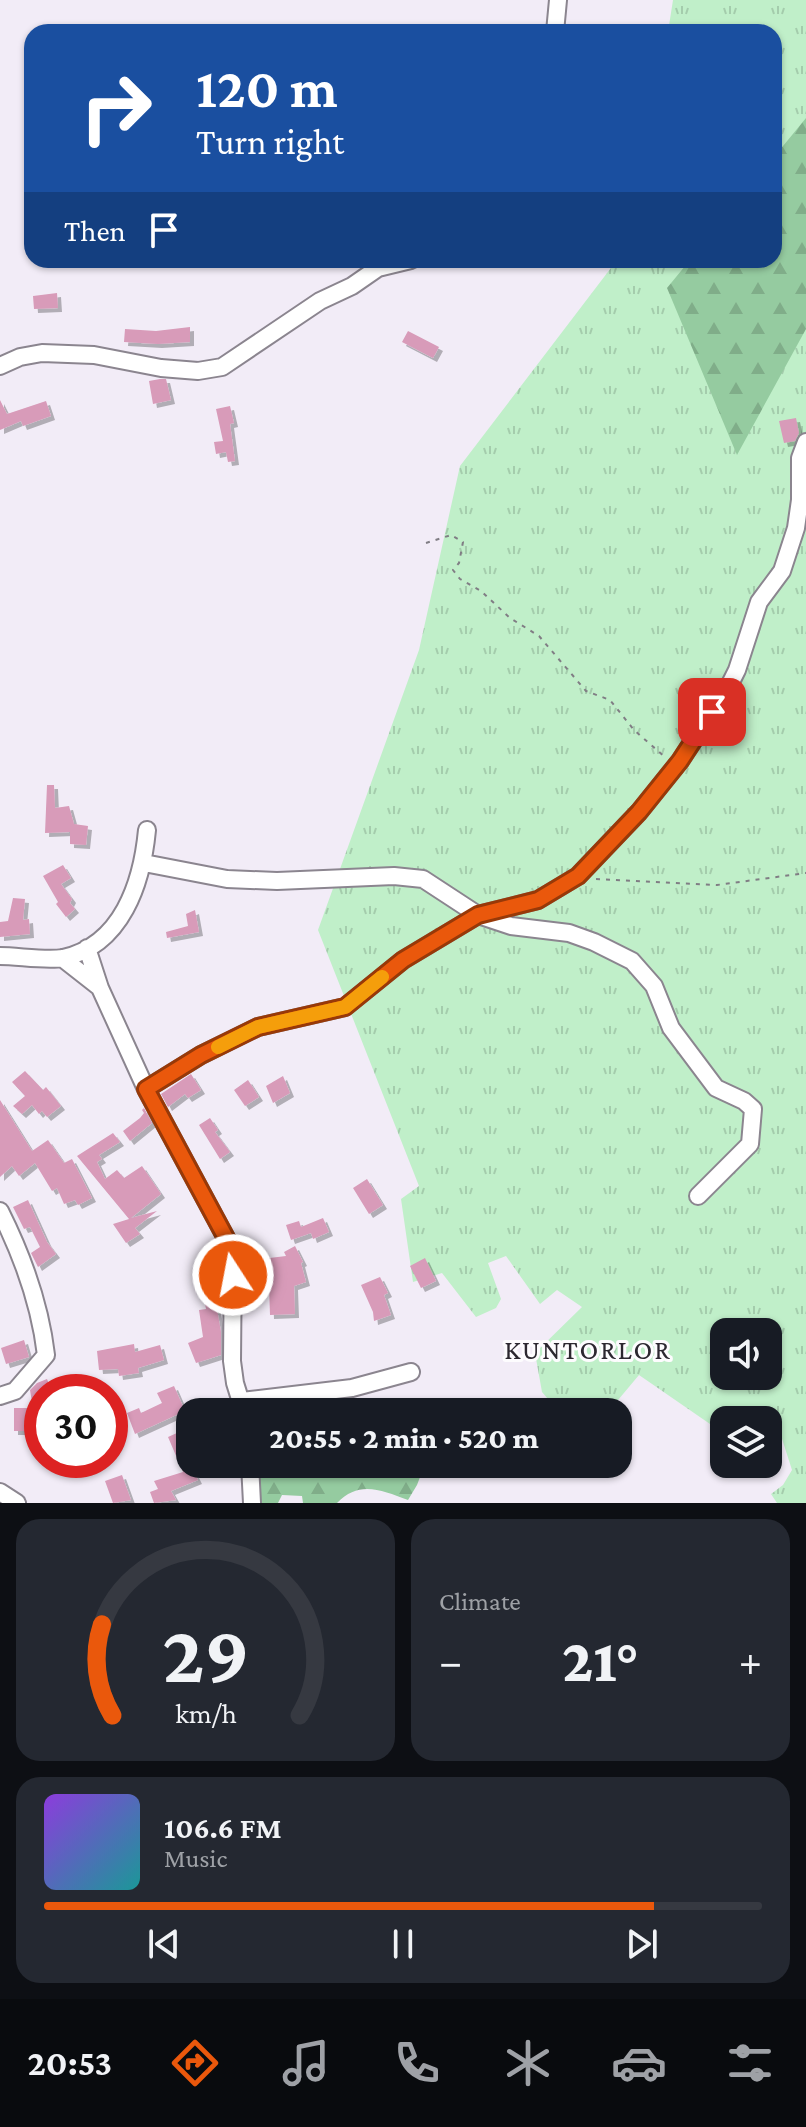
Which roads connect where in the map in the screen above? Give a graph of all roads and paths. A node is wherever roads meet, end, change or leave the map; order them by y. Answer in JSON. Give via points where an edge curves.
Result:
{"nodes":[{"id":1,"x":558,"y":0,"type":"edge"},
{"id":2,"x":556,"y":24,"type":"edge"},
{"id":3,"x":378,"y":268,"type":"edge"},
{"id":4,"x":0,"y":366,"type":"edge"},
{"id":5,"x":806,"y":442,"type":"edge"},
{"id":6,"x":426,"y":543,"type":"dead end"},
{"id":7,"x":675,"y":768,"type":"junction"},
{"id":8,"x":147,"y":830,"type":"dead end"},
{"id":9,"x":144,"y":863,"type":"junction"},
{"id":10,"x":806,"y":873,"type":"edge"},
{"id":11,"x":578,"y":876,"type":"junction"},
{"id":12,"x":478,"y":915,"type":"junction"},
{"id":13,"x":87,"y":948,"type":"junction"},
{"id":14,"x":0,"y":956,"type":"edge"},
{"id":15,"x":62,"y":958,"type":"junction"},
{"id":16,"x":100,"y":988,"type":"junction"},
{"id":17,"x":146,"y":1089,"type":"junction"},
{"id":18,"x":698,"y":1196,"type":"dead end"},
{"id":19,"x":0,"y":1211,"type":"edge"},
{"id":20,"x":411,"y":1372,"type":"dead end"},
{"id":21,"x":0,"y":1396,"type":"edge"},
{"id":22,"x":240,"y":1398,"type":"edge"},
{"id":23,"x":295,"y":1398,"type":"edge"},
{"id":24,"x":251,"y":1478,"type":"edge"},
{"id":25,"x":0,"y":1492,"type":"edge"},
{"id":26,"x":1,"y":1503,"type":"edge"},
{"id":27,"x":17,"y":1503,"type":"edge"},
{"id":28,"x":252,"y":1503,"type":"edge"}],
"edges":[{"from":1,"to":2,"type":"street"},
{"from":3,"to":4,"type":"street","via":[[222,367],[198,371],[42,353]]},
{"from":5,"to":7,"type":"street","via":[[800,458],[796,528],[782,571],[759,602],[728,688]]},
{"from":6,"to":7,"type":"path","via":[[451,535],[463,542],[453,570],[460,579],[539,636],[586,691],[610,700]]},
{"from":7,"to":11,"type":"street"},
{"from":8,"to":9,"type":"street"},
{"from":9,"to":12,"type":"street","via":[[227,879],[423,879]]},
{"from":9,"to":13,"type":"street","via":[[125,913],[103,940]]},
{"from":10,"to":11,"type":"path","via":[[717,885]]},
{"from":11,"to":12,"type":"street","via":[[538,900]]},
{"from":12,"to":17,"type":"street","via":[[403,960],[345,1007],[258,1027]]},
{"from":12,"to":18,"type":"street","via":[[511,926],[569,933],[632,961],[654,986],[671,1028],[716,1088],[753,1109],[750,1144]]},
{"from":13,"to":15,"type":"street"},
{"from":13,"to":16,"type":"street"},
{"from":14,"to":15,"type":"street"},
{"from":15,"to":16,"type":"street"},
{"from":16,"to":17,"type":"street"},
{"from":17,"to":22,"type":"street","via":[[233,1251],[232,1361]]},
{"from":19,"to":21,"type":"street","via":[[23,1259],[46,1355],[15,1391]]},
{"from":20,"to":23,"type":"street"},
{"from":24,"to":28,"type":"street"},
{"from":25,"to":26,"type":"street"},
{"from":25,"to":27,"type":"street"}]}
